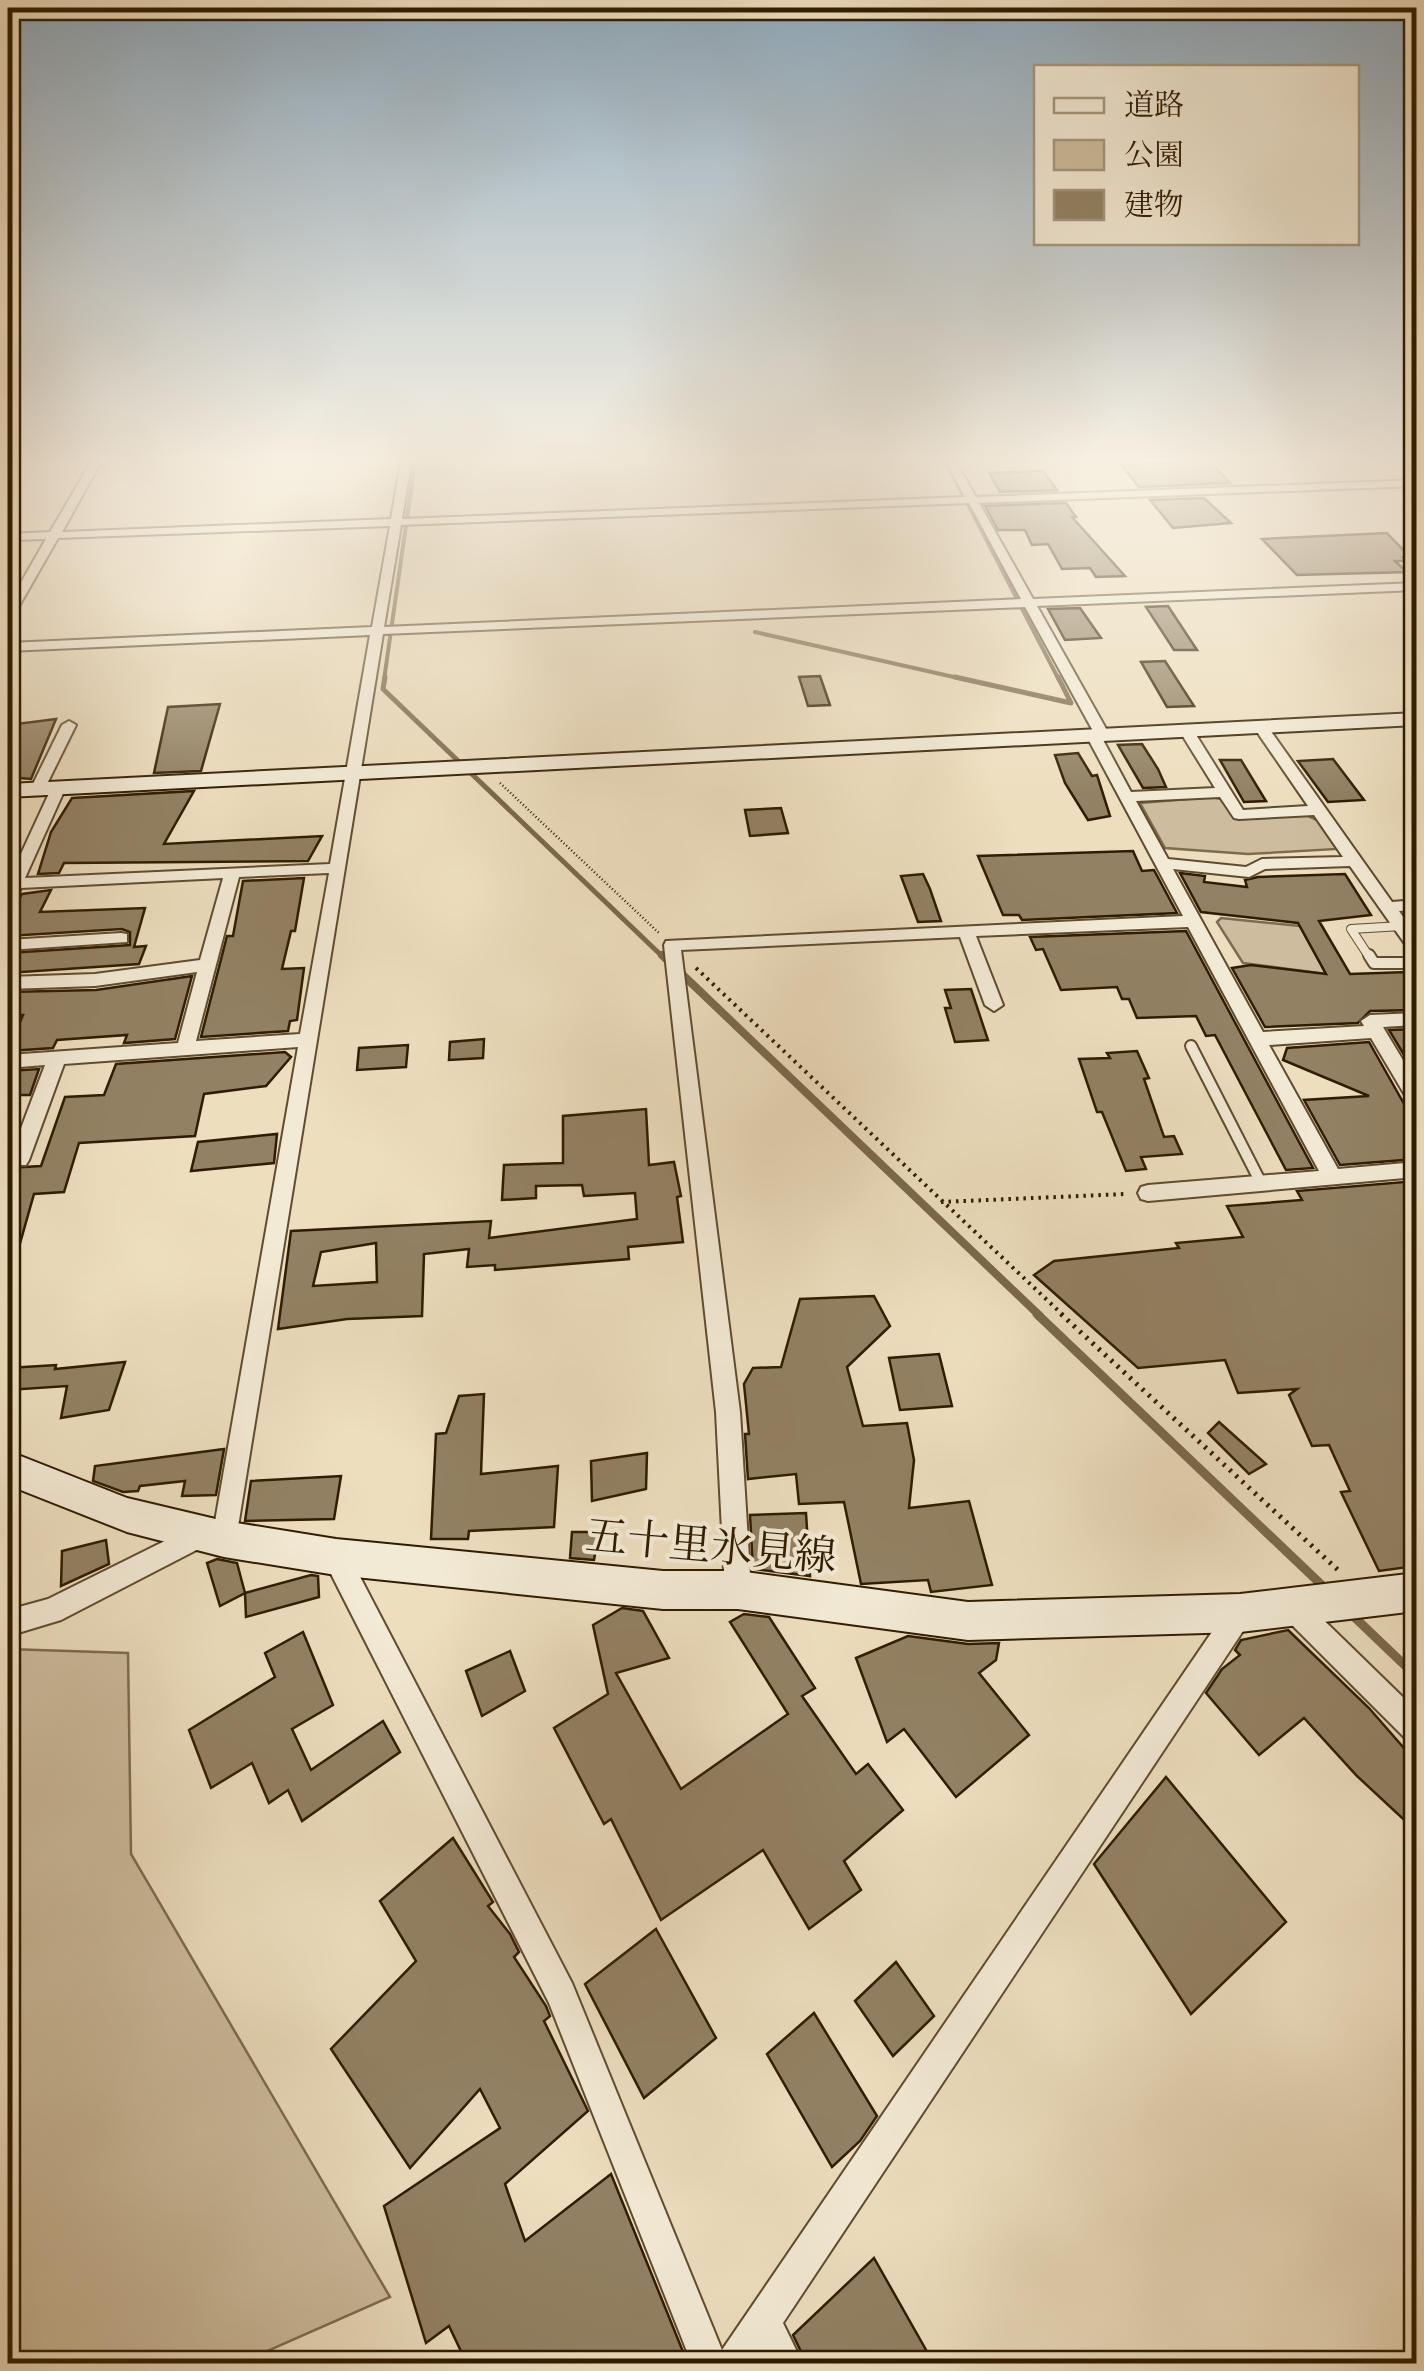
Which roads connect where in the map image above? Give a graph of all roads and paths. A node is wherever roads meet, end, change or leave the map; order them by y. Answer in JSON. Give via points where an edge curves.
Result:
{"nodes":[{"id":1,"x":31,"y":573,"type":"edge"},
{"id":2,"x":388,"y":573,"type":"edge"},
{"id":3,"x":1011,"y":573,"type":"edge"},
{"id":4,"x":1416,"y":586,"type":"edge"},
{"id":5,"x":1028,"y":603,"type":"junction"},
{"id":6,"x":8,"y":615,"type":"edge"},
{"id":7,"x":378,"y":630,"type":"junction"},
{"id":8,"x":8,"y":647,"type":"edge"},
{"id":9,"x":1416,"y":719,"type":"edge"},
{"id":10,"x":69,"y":725,"type":"dead end"},
{"id":11,"x":1260,"y":726,"type":"junction"},
{"id":12,"x":1186,"y":730,"type":"junction"},
{"id":13,"x":1097,"y":735,"type":"junction"},
{"id":14,"x":482,"y":766,"type":"junction"},
{"id":15,"x":354,"y":772,"type":"junction"},
{"id":16,"x":47,"y":789,"type":"junction"},
{"id":17,"x":8,"y":792,"type":"edge"},
{"id":18,"x":1224,"y":792,"type":"junction"},
{"id":19,"x":1127,"y":796,"type":"junction"},
{"id":20,"x":1318,"y":810,"type":"junction"},
{"id":21,"x":1354,"y":861,"type":"junction"},
{"id":22,"x":1161,"y":864,"type":"junction"},
{"id":23,"x":338,"y":868,"type":"junction"},
{"id":24,"x":232,"y":872,"type":"junction"},
{"id":25,"x":11,"y":890,"type":"edge"},
{"id":26,"x":1416,"y":905,"type":"edge"},
{"id":27,"x":1388,"y":907,"type":"junction"},
{"id":28,"x":1196,"y":921,"type":"junction"},
{"id":29,"x":1402,"y":926,"type":"junction"},
{"id":30,"x":966,"y":932,"type":"junction"},
{"id":31,"x":122,"y":938,"type":"dead end"},
{"id":32,"x":8,"y":945,"type":"edge"},
{"id":33,"x":672,"y":945,"type":"junction"},
{"id":34,"x":1416,"y":947,"type":"edge"},
{"id":35,"x":1416,"y":963,"type":"edge"},
{"id":36,"x":207,"y":965,"type":"junction"},
{"id":37,"x":8,"y":983,"type":"edge"},
{"id":38,"x":994,"y":1006,"type":"dead end"},
{"id":39,"x":1416,"y":1019,"type":"edge"},
{"id":40,"x":1376,"y":1031,"type":"junction"},
{"id":41,"x":1258,"y":1039,"type":"junction"},
{"id":42,"x":308,"y":1040,"type":"junction"},
{"id":43,"x":1191,"y":1046,"type":"dead end"},
{"id":44,"x":185,"y":1049,"type":"junction"},
{"id":45,"x":57,"y":1058,"type":"junction"},
{"id":46,"x":8,"y":1061,"type":"edge"},
{"id":47,"x":1416,"y":1097,"type":"edge"},
{"id":48,"x":19,"y":1160,"type":"dead end"},
{"id":49,"x":1416,"y":1170,"type":"edge"},
{"id":50,"x":1332,"y":1177,"type":"junction"},
{"id":51,"x":1260,"y":1183,"type":"junction"},
{"id":52,"x":1148,"y":1194,"type":"joint"},
{"id":53,"x":941,"y":1202,"type":"junction"},
{"id":54,"x":8,"y":1468,"type":"edge"},
{"id":55,"x":214,"y":1536,"type":"junction"},
{"id":56,"x":336,"y":1557,"type":"junction"},
{"id":57,"x":738,"y":1590,"type":"junction"},
{"id":58,"x":1416,"y":1592,"type":"edge"},
{"id":59,"x":1367,"y":1597,"type":"junction"},
{"id":60,"x":1290,"y":1605,"type":"junction"},
{"id":61,"x":1240,"y":1613,"type":"junction"},
{"id":62,"x":8,"y":1623,"type":"edge"},
{"id":63,"x":1416,"y":1729,"type":"edge"},
{"id":64,"x":762,"y":2320,"type":"junction"},
{"id":65,"x":710,"y":2364,"type":"edge"},
{"id":66,"x":734,"y":2364,"type":"edge"},
{"id":67,"x":785,"y":2364,"type":"edge"}],
"edges":[{"from":1,"to":6,"type":"street"},
{"from":2,"to":7,"type":"street"},
{"from":3,"to":5,"type":"street"},
{"from":4,"to":5,"type":"street"},
{"from":5,"to":7,"type":"street"},
{"from":5,"to":13,"type":"street"},
{"from":7,"to":8,"type":"street"},
{"from":7,"to":15,"type":"street"},
{"from":9,"to":11,"type":"street"},
{"from":10,"to":16,"type":"street"},
{"from":11,"to":12,"type":"street"},
{"from":11,"to":20,"type":"street"},
{"from":12,"to":13,"type":"street"},
{"from":12,"to":18,"type":"street"},
{"from":13,"to":14,"type":"street"},
{"from":13,"to":19,"type":"street"},
{"from":14,"to":15,"type":"street"},
{"from":14,"to":33,"type":"path"},
{"from":15,"to":16,"type":"street"},
{"from":15,"to":23,"type":"street"},
{"from":16,"to":17,"type":"street"},
{"from":16,"to":25,"type":"street"},
{"from":18,"to":19,"type":"street"},
{"from":18,"to":20,"type":"street","via":[[1239,815]]},
{"from":19,"to":22,"type":"street"},
{"from":20,"to":21,"type":"street"},
{"from":21,"to":22,"type":"street","via":[[1262,864],[1250,872]]},
{"from":21,"to":27,"type":"street"},
{"from":22,"to":28,"type":"street"},
{"from":23,"to":24,"type":"street"},
{"from":23,"to":42,"type":"street"},
{"from":24,"to":25,"type":"street"},
{"from":24,"to":36,"type":"street"},
{"from":26,"to":27,"type":"street"},
{"from":27,"to":29,"type":"street"},
{"from":28,"to":30,"type":"street"},
{"from":28,"to":41,"type":"street"},
{"from":29,"to":34,"type":"street"},
{"from":29,"to":35,"type":"lane","via":[[1351,929],[1374,964]]},
{"from":30,"to":33,"type":"street"},
{"from":30,"to":38,"type":"street"},
{"from":31,"to":32,"type":"street"},
{"from":33,"to":53,"type":"path"},
{"from":33,"to":57,"type":"street","via":[[728,1412]]},
{"from":36,"to":37,"type":"street"},
{"from":36,"to":44,"type":"street"},
{"from":39,"to":40,"type":"street","via":[[1370,1022]]},
{"from":40,"to":41,"type":"street"},
{"from":40,"to":47,"type":"street"},
{"from":41,"to":50,"type":"street"},
{"from":42,"to":44,"type":"street"},
{"from":42,"to":55,"type":"street"},
{"from":43,"to":51,"type":"lane"},
{"from":44,"to":45,"type":"street"},
{"from":45,"to":46,"type":"street"},
{"from":45,"to":48,"type":"street"},
{"from":49,"to":50,"type":"street"},
{"from":50,"to":51,"type":"street"},
{"from":51,"to":52,"type":"street"},
{"from":52,"to":53,"type":"path"},
{"from":53,"to":59,"type":"path"},
{"from":54,"to":55,"type":"street","name":"五十里氷見線","via":[[127,1515]]},
{"from":55,"to":56,"type":"street","name":"五十里氷見線"},
{"from":55,"to":62,"type":"street","via":[[52,1612]]},
{"from":56,"to":57,"type":"street","name":"五十里氷見線","via":[[662,1590]]},
{"from":56,"to":65,"type":"street","via":[[561,1994]]},
{"from":57,"to":61,"type":"street","name":"五十里氷見線","via":[[968,1622]]},
{"from":58,"to":59,"type":"street","name":"五十里氷見線"},
{"from":59,"to":60,"type":"street","name":"五十里氷見線"},
{"from":60,"to":61,"type":"street","name":"五十里氷見線"},
{"from":60,"to":63,"type":"street"},
{"from":61,"to":64,"type":"street"},
{"from":64,"to":66,"type":"street"},
{"from":64,"to":67,"type":"street"}]}
